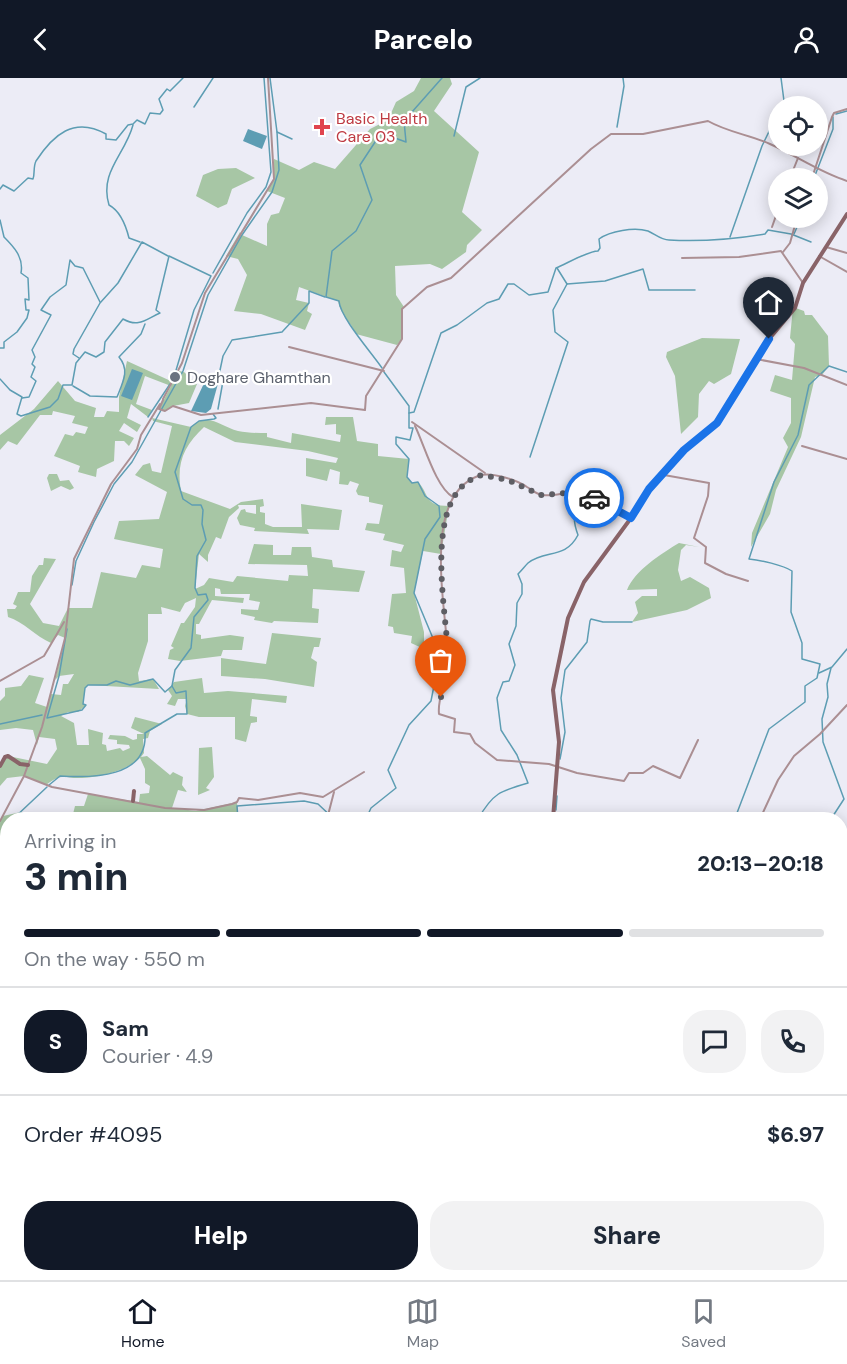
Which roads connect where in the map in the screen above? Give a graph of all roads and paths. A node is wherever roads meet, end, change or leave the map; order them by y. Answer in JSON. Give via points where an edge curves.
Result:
{"nodes":[{"id":1,"x":268,"y":78,"type":"edge"},
{"id":2,"x":847,"y":109,"type":"edge"},
{"id":3,"x":798,"y":158,"type":"junction"},
{"id":4,"x":794,"y":168,"type":"edge"},
{"id":5,"x":814,"y":168,"type":"edge"},
{"id":6,"x":816,"y":168,"type":"edge"},
{"id":7,"x":828,"y":174,"type":"edge"},
{"id":8,"x":847,"y":181,"type":"edge"},
{"id":9,"x":847,"y":214,"type":"edge"},
{"id":10,"x":794,"y":228,"type":"edge"},
{"id":11,"x":826,"y":247,"type":"junction"},
{"id":12,"x":783,"y":252,"type":"junction"},
{"id":13,"x":847,"y":253,"type":"edge"},
{"id":14,"x":819,"y":256,"type":"junction"},
{"id":15,"x":682,"y":258,"type":"dead end"},
{"id":16,"x":847,"y":272,"type":"edge"},
{"id":17,"x":804,"y":283,"type":"junction"},
{"id":18,"x":289,"y":347,"type":"dead end"},
{"id":19,"x":756,"y":359,"type":"junction"},
{"id":20,"x":384,"y":371,"type":"junction"},
{"id":21,"x":847,"y":385,"type":"edge"},
{"id":22,"x":163,"y":400,"type":"junction"},
{"id":23,"x":802,"y":446,"type":"dead end"},
{"id":24,"x":847,"y":459,"type":"edge"},
{"id":25,"x":487,"y":475,"type":"junction"},
{"id":26,"x":664,"y":475,"type":"junction"},
{"id":27,"x":453,"y":497,"type":"junction"},
{"id":28,"x":631,"y":518,"type":"junction"},
{"id":29,"x":748,"y":580,"type":"dead end"},
{"id":30,"x":65,"y":620,"type":"junction"},
{"id":31,"x":0,"y":681,"type":"edge"},
{"id":32,"x":847,"y":705,"type":"edge"},
{"id":33,"x":698,"y":740,"type":"dead end"},
{"id":34,"x":28,"y":765,"type":"junction"},
{"id":35,"x":0,"y":766,"type":"edge"},
{"id":36,"x":556,"y":766,"type":"junction"},
{"id":37,"x":364,"y":772,"type":"dead end"},
{"id":38,"x":24,"y":776,"type":"junction"},
{"id":39,"x":134,"y":791,"type":"dead end"},
{"id":40,"x":334,"y":792,"type":"junction"},
{"id":41,"x":133,"y":801,"type":"junction"},
{"id":42,"x":5,"y":812,"type":"edge"},
{"id":43,"x":329,"y":812,"type":"edge"},
{"id":44,"x":553,"y":812,"type":"edge"},
{"id":45,"x":763,"y":812,"type":"edge"}],
"edges":[{"from":1,"to":22,"type":"street","via":[[274,179],[205,293],[182,363]]},
{"from":2,"to":6,"type":"street","via":[[834,113]]},
{"from":3,"to":4,"type":"street"},
{"from":3,"to":5,"type":"street"},
{"from":3,"to":20,"type":"street","via":[[708,121],[643,134],[611,134],[451,278],[427,287],[402,309],[402,339]]},
{"from":7,"to":8,"type":"street"},
{"from":9,"to":11,"type":"street"},
{"from":10,"to":12,"type":"street"},
{"from":11,"to":13,"type":"street"},
{"from":11,"to":14,"type":"street"},
{"from":12,"to":15,"type":"street"},
{"from":12,"to":17,"type":"street"},
{"from":14,"to":16,"type":"street"},
{"from":14,"to":17,"type":"street"},
{"from":17,"to":19,"type":"street","via":[[795,308]]},
{"from":18,"to":20,"type":"street"},
{"from":19,"to":21,"type":"street","via":[[813,371]]},
{"from":19,"to":26,"type":"street","via":[[717,423],[684,450]]},
{"from":20,"to":22,"type":"street","via":[[366,396],[365,410],[311,403],[201,415],[173,406],[165,411],[159,409]]},
{"from":22,"to":30,"type":"street","via":[[82,540],[74,559]]},
{"from":23,"to":24,"type":"street"},
{"from":25,"to":27,"type":"street","via":[[477,476]]},
{"from":25,"to":27,"type":"street","via":[[411,421],[446,494]]},
{"from":25,"to":28,"type":"street","via":[[541,495],[585,493]]},
{"from":26,"to":28,"type":"street","via":[[649,489]]},
{"from":26,"to":29,"type":"street","via":[[709,483],[694,538],[706,547],[705,563]]},
{"from":27,"to":36,"type":"street","via":[[440,564],[448,665],[439,714],[455,719],[454,732],[470,734],[475,743],[498,760]]},
{"from":28,"to":36,"type":"street","via":[[589,575],[568,618],[553,690],[559,742]]},
{"from":30,"to":31,"type":"street","via":[[44,656]]},
{"from":30,"to":34,"type":"street","via":[[55,680]]},
{"from":32,"to":45,"type":"street","via":[[794,756]]},
{"from":33,"to":36,"type":"street","via":[[680,778],[658,766],[629,773],[624,781]]},
{"from":34,"to":35,"type":"street","via":[[8,756]]},
{"from":34,"to":38,"type":"street"},
{"from":36,"to":44,"type":"street"},
{"from":37,"to":40,"type":"street"},
{"from":38,"to":41,"type":"street","via":[[52,787]]},
{"from":38,"to":42,"type":"street"},
{"from":39,"to":41,"type":"street"},
{"from":40,"to":41,"type":"street","via":[[323,797],[300,793],[258,800],[239,798],[237,802],[204,810]]},
{"from":40,"to":43,"type":"street"}]}
